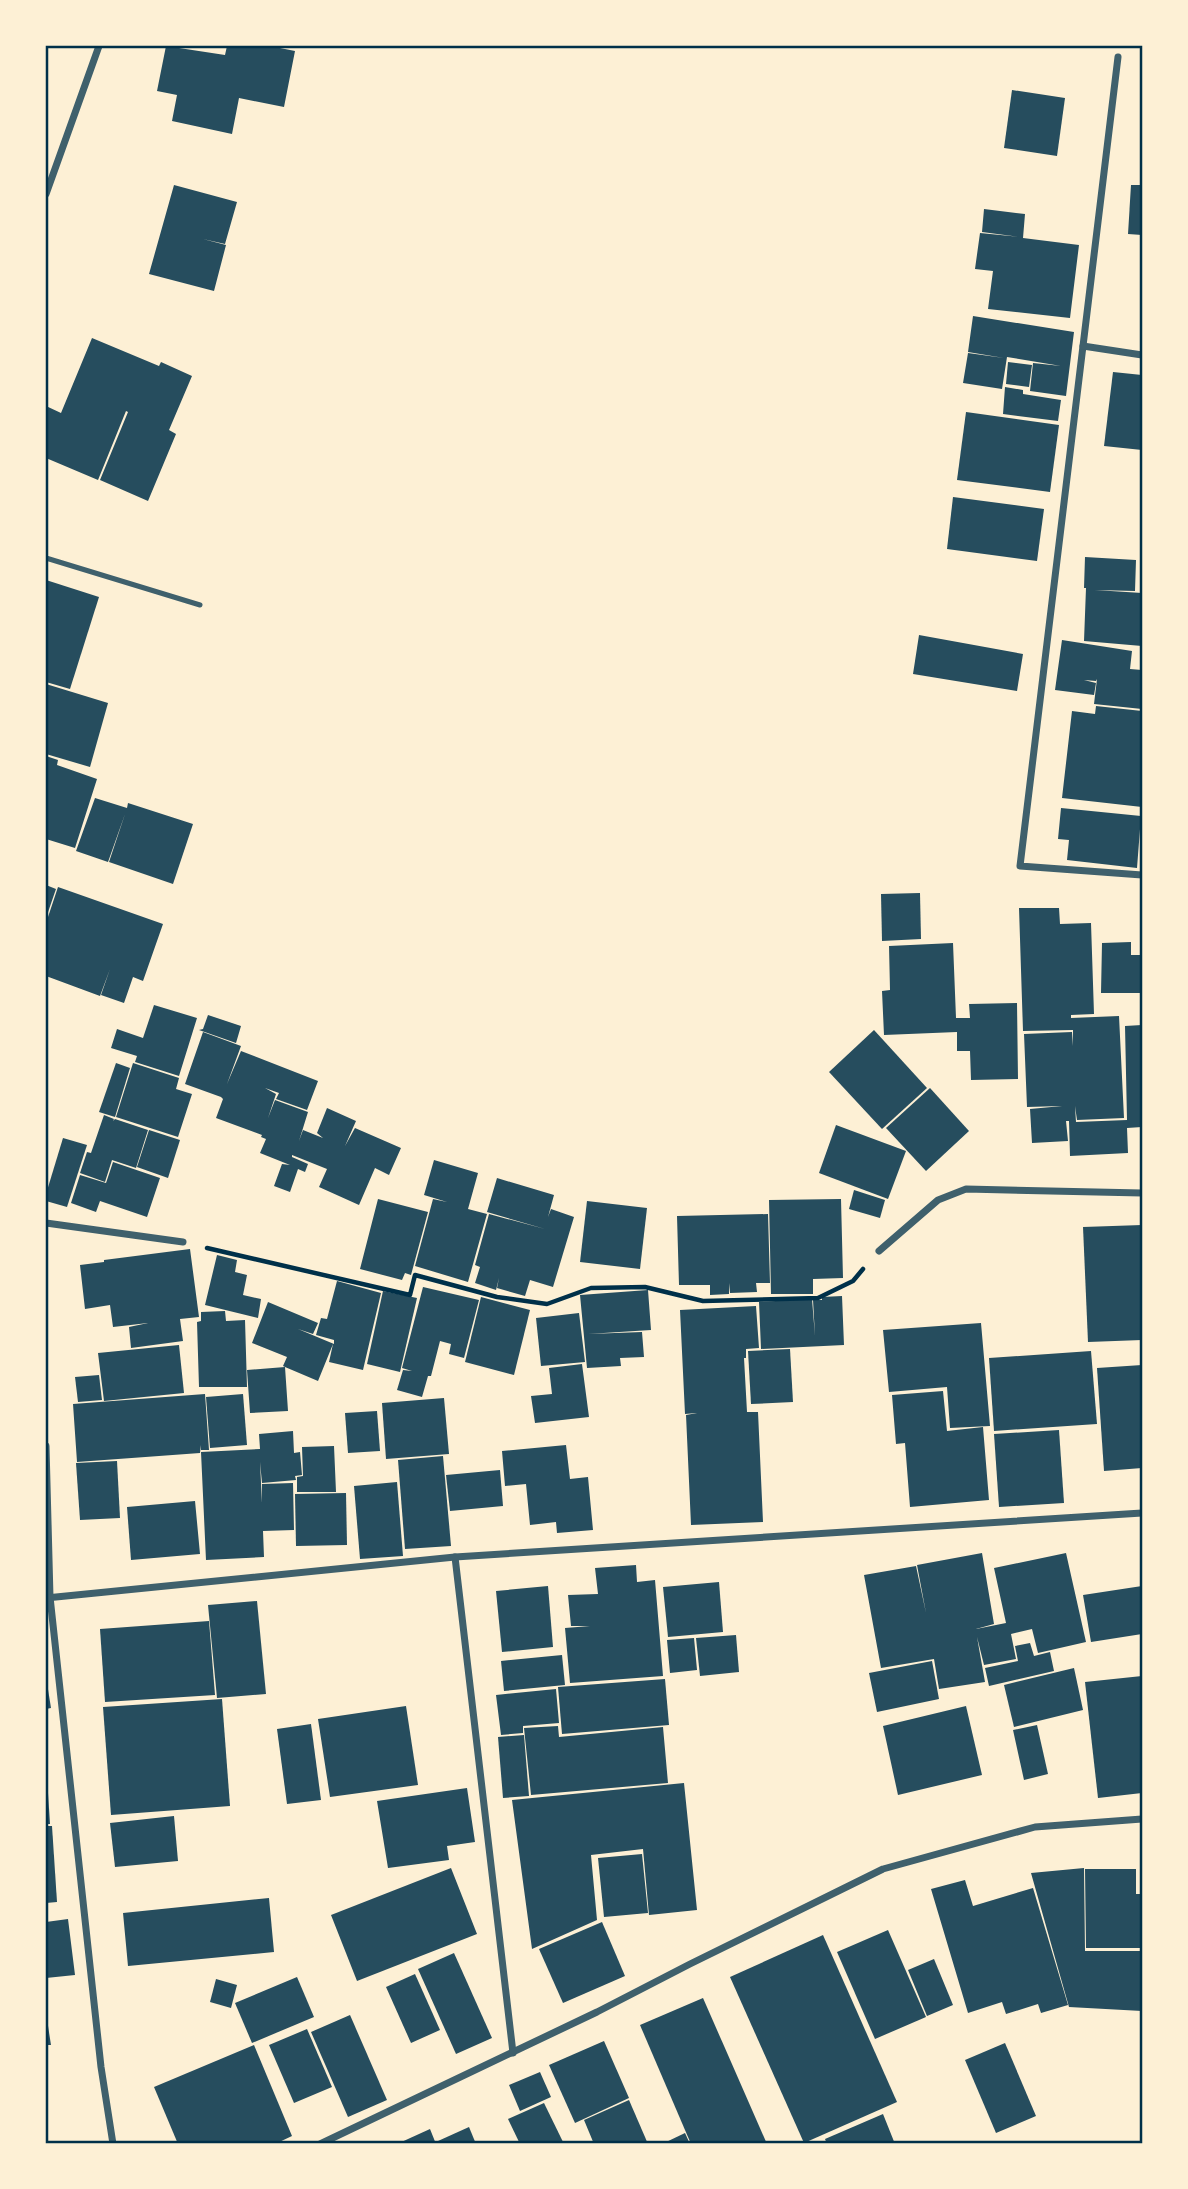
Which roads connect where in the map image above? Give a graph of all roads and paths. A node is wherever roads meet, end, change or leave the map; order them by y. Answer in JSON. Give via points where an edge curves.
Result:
{"nodes":[{"id":1,"x":99,"y":47,"type":"edge"},
{"id":2,"x":1118,"y":57,"type":"dead end"},
{"id":3,"x":46,"y":194,"type":"edge"},
{"id":4,"x":1083,"y":346,"type":"junction"},
{"id":5,"x":1143,"y":355,"type":"edge"},
{"id":6,"x":46,"y":558,"type":"edge"},
{"id":7,"x":200,"y":605,"type":"dead end"},
{"id":8,"x":1143,"y":875,"type":"edge"},
{"id":9,"x":1143,"y":1192,"type":"edge"},
{"id":10,"x":46,"y":1223,"type":"edge"},
{"id":11,"x":183,"y":1242,"type":"joint"},
{"id":12,"x":879,"y":1251,"type":"joint"},
{"id":13,"x":46,"y":1446,"type":"edge"},
{"id":14,"x":1143,"y":1513,"type":"edge"},
{"id":15,"x":454,"y":1557,"type":"junction"},
{"id":16,"x":48,"y":1597,"type":"edge"},
{"id":17,"x":1143,"y":1819,"type":"edge"},
{"id":18,"x":513,"y":2053,"type":"junction"},
{"id":19,"x":113,"y":2144,"type":"edge"},
{"id":20,"x":320,"y":2144,"type":"edge"}],
"edges":[{"from":1,"to":3,"type":"street"},
{"from":2,"to":4,"type":"street"},
{"from":4,"to":5,"type":"street"},
{"from":4,"to":8,"type":"street","via":[[1020,866]]},
{"from":6,"to":7,"type":"lane"},
{"from":9,"to":12,"type":"street","via":[[967,1189],[938,1200]]},
{"from":10,"to":11,"type":"street"},
{"from":11,"to":12,"type":"path","via":[[410,1295],[415,1275],[497,1297],[547,1304],[591,1288],[645,1287],[703,1301],[818,1298],[853,1281]]},
{"from":13,"to":16,"type":"street"},
{"from":14,"to":15,"type":"street"},
{"from":15,"to":16,"type":"street"},
{"from":15,"to":18,"type":"street"},
{"from":16,"to":19,"type":"street"},
{"from":17,"to":18,"type":"street","via":[[1035,1827],[883,1869]]},
{"from":18,"to":20,"type":"street"}]}
